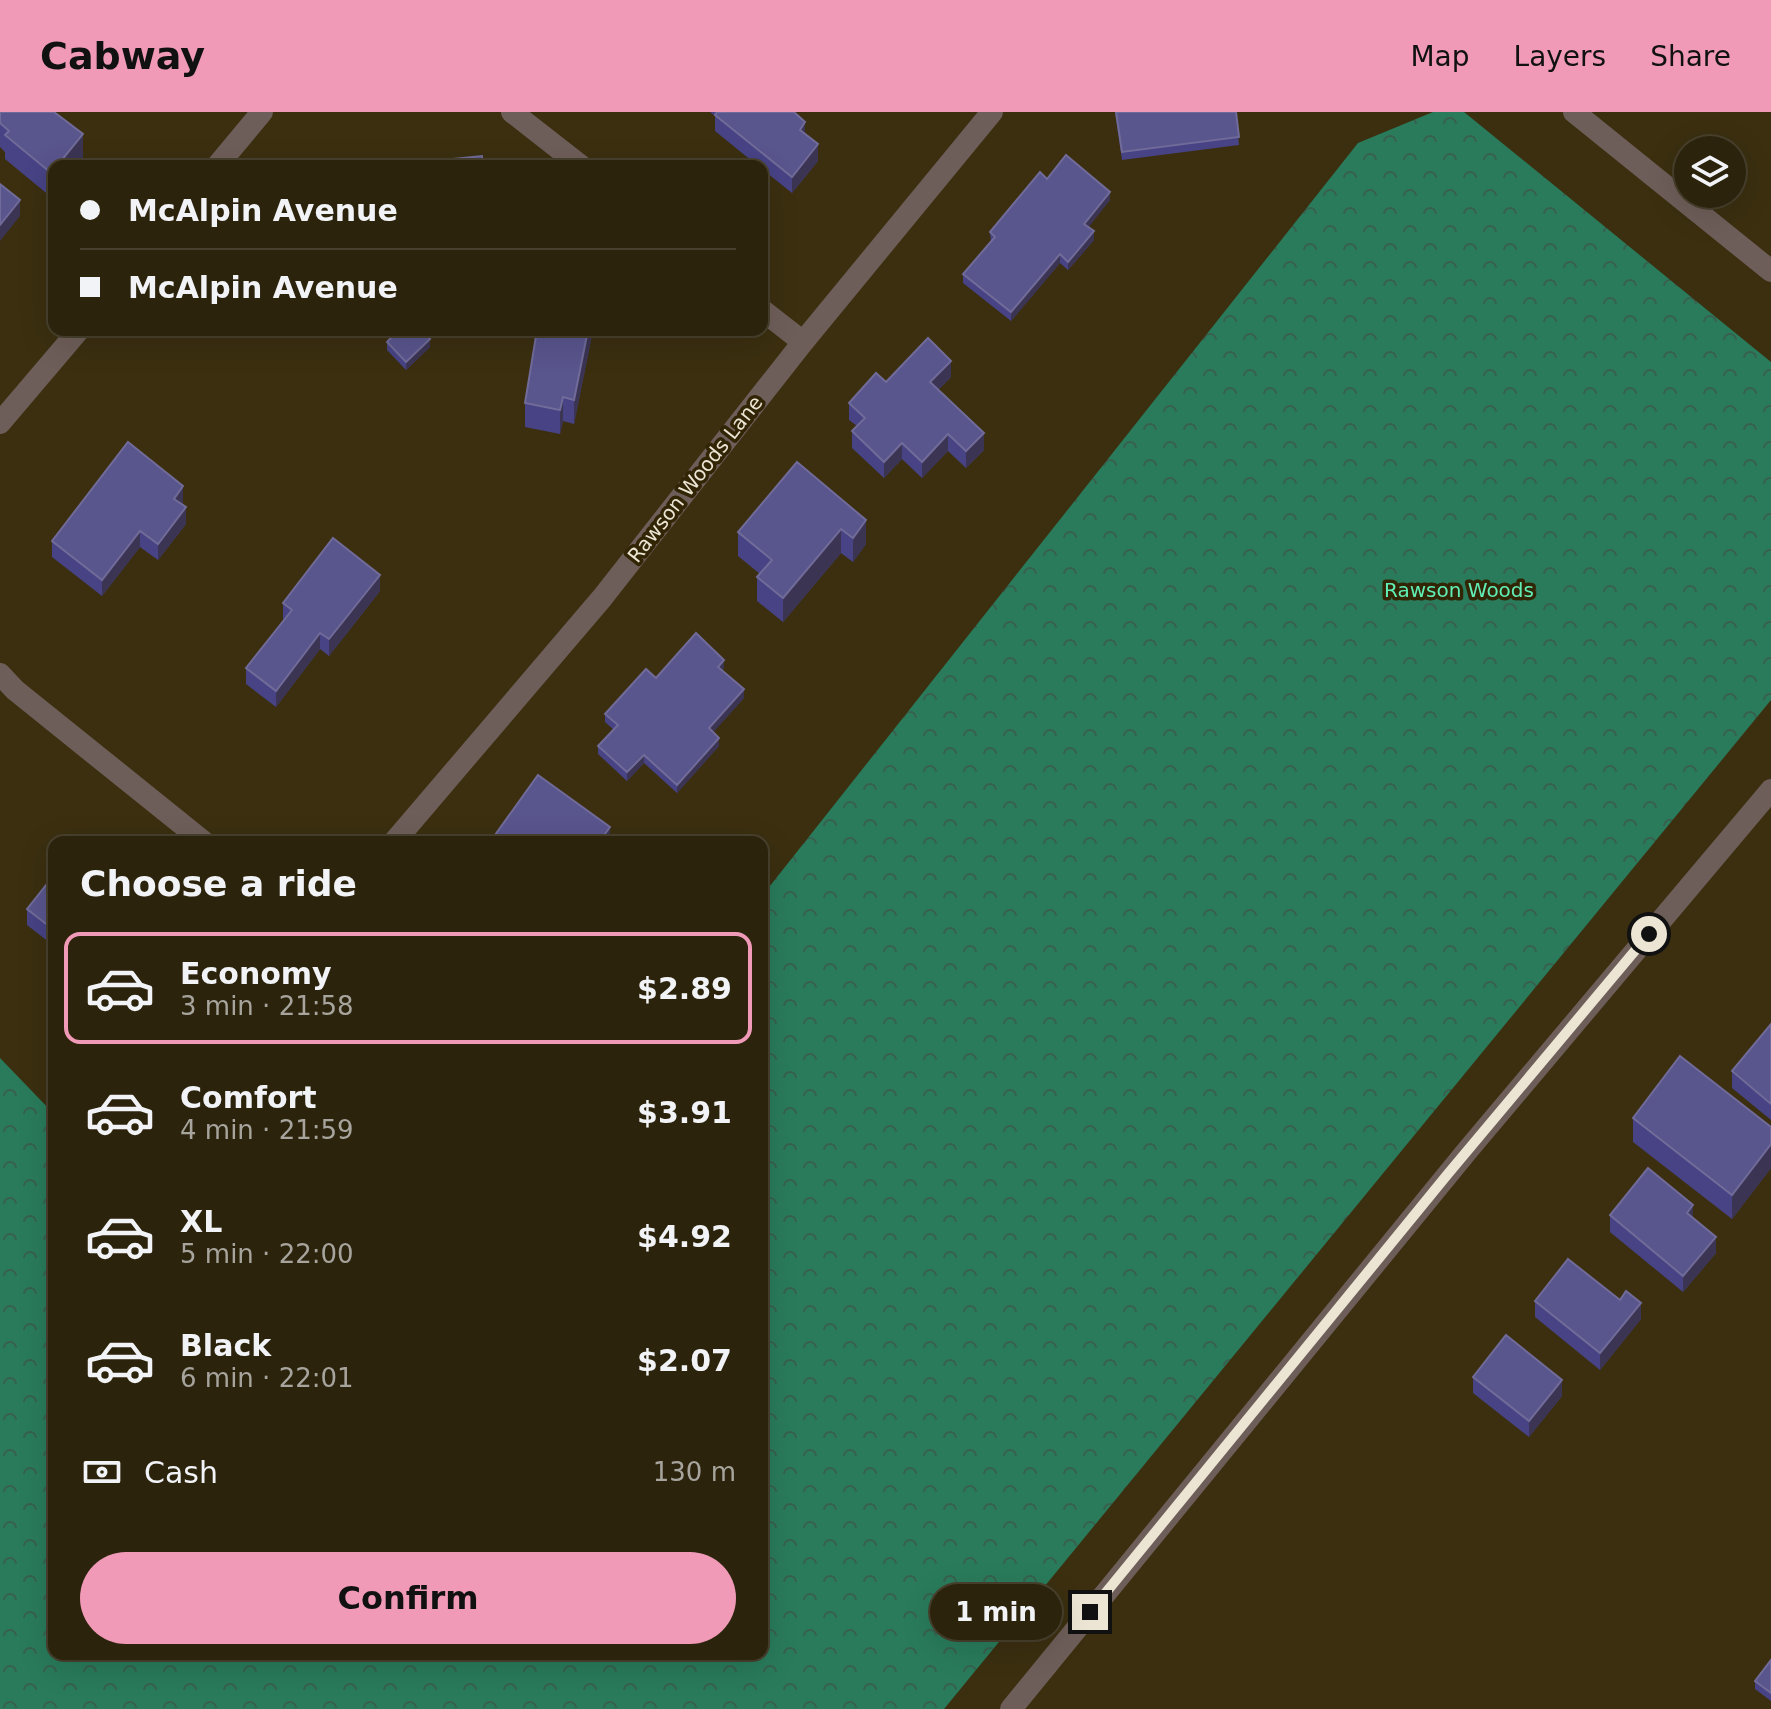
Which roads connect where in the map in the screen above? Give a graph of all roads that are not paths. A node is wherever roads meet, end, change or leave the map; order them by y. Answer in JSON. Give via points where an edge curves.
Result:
{"nodes":[{"id":1,"x":262,"y":112,"type":"edge"},
{"id":2,"x":512,"y":112,"type":"edge"},
{"id":3,"x":992,"y":112,"type":"edge"},
{"id":4,"x":1574,"y":112,"type":"edge"},
{"id":5,"x":222,"y":160,"type":"edge"},
{"id":6,"x":573,"y":160,"type":"edge"},
{"id":7,"x":1771,"y":271,"type":"edge"},
{"id":8,"x":768,"y":315,"type":"edge"},
{"id":9,"x":74,"y":336,"type":"edge"},
{"id":10,"x":803,"y":342,"type":"junction"},
{"id":11,"x":0,"y":423,"type":"edge"},
{"id":12,"x":0,"y":674,"type":"edge"},
{"id":13,"x":1771,"y":790,"type":"edge"},
{"id":14,"x":197,"y":836,"type":"edge"},
{"id":15,"x":399,"y":836,"type":"edge"},
{"id":16,"x":1011,"y":1709,"type":"edge"}],
"edges":[{"from":1,"to":5,"type":"street"},
{"from":2,"to":6,"type":"street"},
{"from":3,"to":10,"type":"street","name":"Rawson Woods Lane"},
{"from":4,"to":7,"type":"street"},
{"from":8,"to":10,"type":"street"},
{"from":9,"to":11,"type":"street"},
{"from":10,"to":15,"type":"street","name":"Rawson Woods Lane","via":[[602,598]]},
{"from":12,"to":14,"type":"street"},
{"from":13,"to":16,"type":"street","via":[[1467,1151]]}]}
